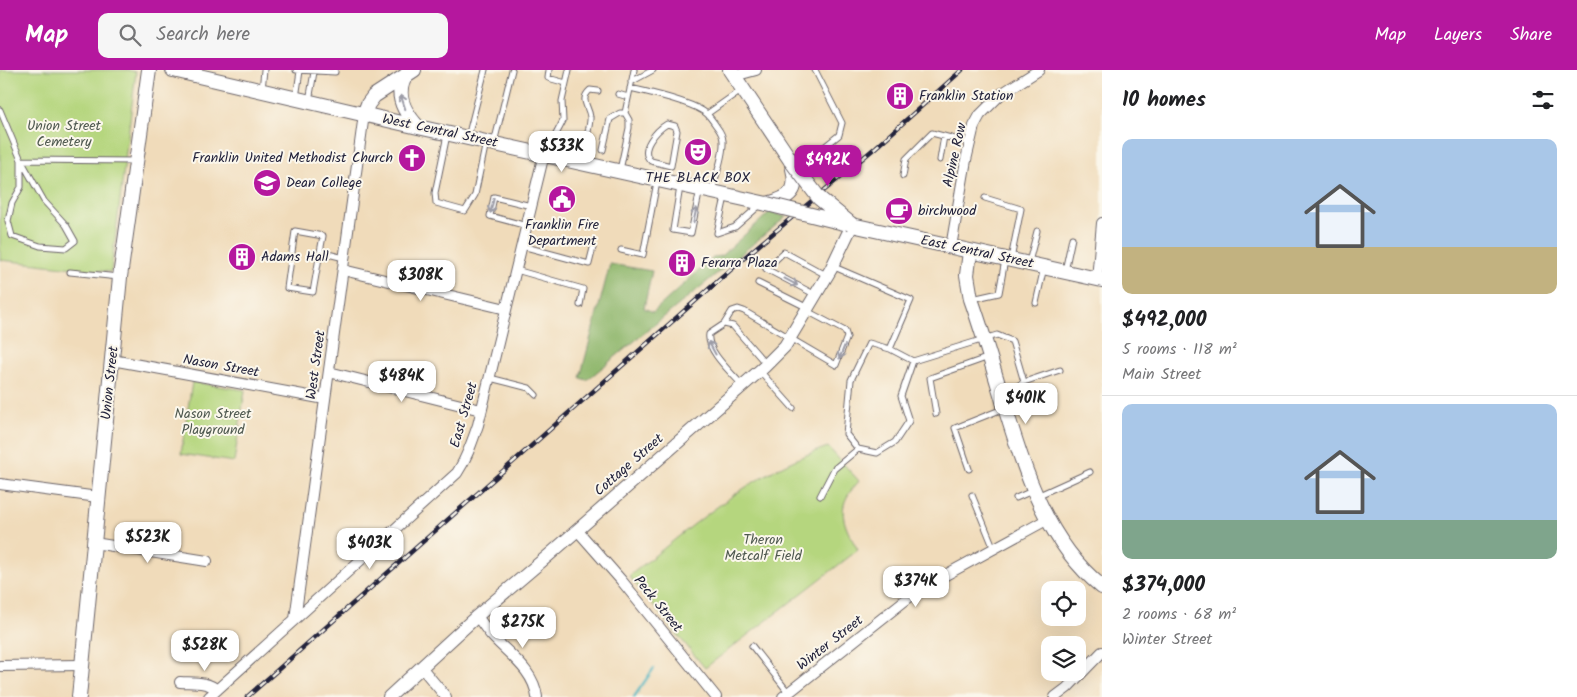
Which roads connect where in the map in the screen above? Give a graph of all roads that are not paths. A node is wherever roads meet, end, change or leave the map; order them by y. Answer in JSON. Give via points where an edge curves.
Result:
{"nodes":[{"id":1,"x":149,"y":70,"type":"edge"},
{"id":2,"x":173,"y":70,"type":"edge"},
{"id":3,"x":264,"y":70,"type":"edge"},
{"id":4,"x":335,"y":70,"type":"edge"},
{"id":5,"x":485,"y":70,"type":"edge"},
{"id":6,"x":512,"y":70,"type":"edge"},
{"id":7,"x":549,"y":70,"type":"edge"},
{"id":8,"x":569,"y":70,"type":"edge"},
{"id":9,"x":634,"y":70,"type":"edge"},
{"id":10,"x":653,"y":70,"type":"edge"},
{"id":11,"x":756,"y":70,"type":"edge"},
{"id":12,"x":814,"y":70,"type":"edge"},
{"id":13,"x":1039,"y":70,"type":"edge"},
{"id":14,"x":298,"y":71,"type":"edge"},
{"id":15,"x":314,"y":72,"type":"junction"},
{"id":16,"x":411,"y":72,"type":"edge"},
{"id":17,"x":732,"y":73,"type":"edge"},
{"id":18,"x":566,"y":83,"type":"junction"},
{"id":19,"x":631,"y":85,"type":"junction"},
{"id":20,"x":743,"y":89,"type":"junction"},
{"id":21,"x":598,"y":90,"type":"dead end"},
{"id":22,"x":262,"y":91,"type":"junction"},
{"id":23,"x":618,"y":94,"type":"dead end"},
{"id":24,"x":628,"y":97,"type":"junction"},
{"id":25,"x":303,"y":100,"type":"junction"},
{"id":26,"x":0,"y":110,"type":"edge"},
{"id":27,"x":625,"y":113,"type":"junction"},
{"id":28,"x":364,"y":114,"type":"junction"},
{"id":29,"x":706,"y":114,"type":"junction"},
{"id":30,"x":418,"y":127,"type":"junction"},
{"id":31,"x":447,"y":133,"type":"junction"},
{"id":32,"x":944,"y":136,"type":"junction"},
{"id":33,"x":468,"y":138,"type":"junction"},
{"id":34,"x":490,"y":142,"type":"junction"},
{"id":35,"x":970,"y":143,"type":"junction"},
{"id":36,"x":603,"y":150,"type":"dead end"},
{"id":37,"x":546,"y":155,"type":"junction"},
{"id":38,"x":21,"y":160,"type":"junction"},
{"id":39,"x":940,"y":160,"type":"dead end"},
{"id":40,"x":136,"y":161,"type":"junction"},
{"id":41,"x":581,"y":162,"type":"junction"},
{"id":42,"x":794,"y":165,"type":"junction"},
{"id":43,"x":671,"y":166,"type":"junction"},
{"id":44,"x":620,"y":170,"type":"junction"},
{"id":45,"x":902,"y":176,"type":"dead end"},
{"id":46,"x":669,"y":181,"type":"junction"},
{"id":47,"x":713,"y":191,"type":"junction"},
{"id":48,"x":985,"y":198,"type":"dead end"},
{"id":49,"x":765,"y":203,"type":"junction"},
{"id":50,"x":532,"y":206,"type":"junction"},
{"id":51,"x":852,"y":225,"type":"junction"},
{"id":52,"x":1102,"y":225,"type":"edge"},
{"id":53,"x":527,"y":226,"type":"junction"},
{"id":54,"x":1036,"y":231,"type":"dead end"},
{"id":55,"x":1072,"y":238,"type":"dead end"},
{"id":56,"x":522,"y":246,"type":"junction"},
{"id":57,"x":951,"y":247,"type":"junction"},
{"id":58,"x":593,"y":248,"type":"dead end"},
{"id":59,"x":621,"y":250,"type":"dead end"},
{"id":60,"x":320,"y":252,"type":"junction"},
{"id":61,"x":970,"y":252,"type":"junction"},
{"id":62,"x":344,"y":258,"type":"junction"},
{"id":63,"x":1008,"y":260,"type":"junction"},
{"id":64,"x":1028,"y":263,"type":"junction"},
{"id":65,"x":1044,"y":267,"type":"junction"},
{"id":66,"x":343,"y":270,"type":"junction"},
{"id":67,"x":516,"y":270,"type":"junction"},
{"id":68,"x":829,"y":270,"type":"junction"},
{"id":69,"x":1064,"y":271,"type":"junction"},
{"id":70,"x":70,"y":272,"type":"dead end"},
{"id":71,"x":120,"y":277,"type":"junction"},
{"id":72,"x":1099,"y":279,"type":"edge"},
{"id":73,"x":758,"y":283,"type":"dead end"},
{"id":74,"x":815,"y":295,"type":"junction"},
{"id":75,"x":971,"y":299,"type":"junction"},
{"id":76,"x":1036,"y":303,"type":"dead end"},
{"id":77,"x":580,"y":305,"type":"dead end"},
{"id":78,"x":506,"y":309,"type":"junction"},
{"id":79,"x":807,"y":310,"type":"junction"},
{"id":80,"x":724,"y":324,"type":"junction"},
{"id":81,"x":790,"y":338,"type":"junction"},
{"id":82,"x":984,"y":338,"type":"junction"},
{"id":83,"x":890,"y":349,"type":"junction"},
{"id":84,"x":990,"y":356,"type":"junction"},
{"id":85,"x":112,"y":360,"type":"junction"},
{"id":86,"x":913,"y":361,"type":"junction"},
{"id":87,"x":763,"y":368,"type":"junction"},
{"id":88,"x":1060,"y":370,"type":"dead end"},
{"id":89,"x":329,"y":372,"type":"junction"},
{"id":90,"x":490,"y":377,"type":"junction"},
{"id":91,"x":1024,"y":382,"type":"junction"},
{"id":92,"x":742,"y":386,"type":"junction"},
{"id":93,"x":536,"y":395,"type":"dead end"},
{"id":94,"x":325,"y":399,"type":"junction"},
{"id":95,"x":1004,"y":402,"type":"junction"},
{"id":96,"x":793,"y":408,"type":"dead end"},
{"id":97,"x":482,"y":410,"type":"junction"},
{"id":98,"x":936,"y":414,"type":"dead end"},
{"id":99,"x":858,"y":449,"type":"junction"},
{"id":100,"x":968,"y":469,"type":"dead end"},
{"id":101,"x":1090,"y":472,"type":"dead end"},
{"id":102,"x":0,"y":484,"type":"edge"},
{"id":103,"x":1035,"y":493,"type":"junction"},
{"id":104,"x":972,"y":495,"type":"dead end"},
{"id":105,"x":820,"y":496,"type":"dead end"},
{"id":106,"x":98,"y":497,"type":"junction"},
{"id":107,"x":1016,"y":498,"type":"dead end"},
{"id":108,"x":1048,"y":519,"type":"junction"},
{"id":109,"x":577,"y":530,"type":"junction"},
{"id":110,"x":94,"y":543,"type":"junction"},
{"id":111,"x":994,"y":550,"type":"junction"},
{"id":112,"x":207,"y":561,"type":"dead end"},
{"id":113,"x":1102,"y":587,"type":"edge"},
{"id":114,"x":477,"y":616,"type":"junction"},
{"id":115,"x":295,"y":620,"type":"junction"},
{"id":116,"x":752,"y":646,"type":"dead end"},
{"id":117,"x":1102,"y":652,"type":"edge"},
{"id":118,"x":82,"y":665,"type":"junction"},
{"id":119,"x":0,"y":666,"type":"edge"},
{"id":120,"x":421,"y":667,"type":"junction"},
{"id":121,"x":180,"y":682,"type":"dead end"},
{"id":122,"x":213,"y":694,"type":"edge"},
{"id":123,"x":786,"y":695,"type":"edge"},
{"id":124,"x":79,"y":697,"type":"edge"},
{"id":125,"x":389,"y":697,"type":"edge"},
{"id":126,"x":446,"y":697,"type":"edge"},
{"id":127,"x":537,"y":697,"type":"edge"},
{"id":128,"x":716,"y":697,"type":"edge"},
{"id":129,"x":1054,"y":697,"type":"edge"}],
"edges":[{"from":1,"to":40,"type":"main road","name":"Union Street"},
{"from":2,"to":22,"type":"main road","name":"West Central Street"},
{"from":3,"to":22,"type":"lane"},
{"from":4,"to":15,"type":"lane"},
{"from":5,"to":33,"type":"lane"},
{"from":6,"to":34,"type":"lane"},
{"from":7,"to":18,"type":"lane","via":[[548,78]]},
{"from":8,"to":18,"type":"lane"},
{"from":9,"to":19,"type":"lane"},
{"from":10,"to":19,"type":"lane"},
{"from":11,"to":17,"type":"street"},
{"from":12,"to":42,"type":"lane","via":[[842,123],[838,135]]},
{"from":13,"to":35,"type":"street","name":"Alpine Row","via":[[1001,94],[980,115]]},
{"from":14,"to":15,"type":"lane"},
{"from":14,"to":25,"type":"lane"},
{"from":15,"to":25,"type":"lane"},
{"from":16,"to":28,"type":"main road","via":[[374,96]]},
{"from":30,"to":16,"type":"main road","one_way":true,"via":[[407,114],[400,92],[402,82]]},
{"from":17,"to":20,"type":"main road"},
{"from":18,"to":37,"type":"lane","via":[[562,101],[563,121]]},
{"from":19,"to":24,"type":"lane"},
{"from":19,"to":29,"type":"lane"},
{"from":20,"to":29,"type":"lane"},
{"from":20,"to":42,"type":"main road"},
{"from":21,"to":41,"type":"lane","via":[[590,90],[586,97],[590,118]]},
{"from":22,"to":25,"type":"main road","name":"West Central Street"},
{"from":23,"to":24,"type":"lane"},
{"from":24,"to":27,"type":"lane"},
{"from":25,"to":28,"type":"main road","name":"West Central Street"},
{"from":26,"to":38,"type":"lane"},
{"from":27,"to":36,"type":"lane","via":[[610,119]]},
{"from":27,"to":44,"type":"lane","via":[[629,124]]},
{"from":28,"to":30,"type":"main road","name":"West Central Street"},
{"from":28,"to":62,"type":"street","name":"West Street"},
{"from":29,"to":47,"type":"lane","via":[[723,140]]},
{"from":30,"to":31,"type":"main road","name":"West Central Street"},
{"from":31,"to":33,"type":"main road","name":"West Central Street"},
{"from":31,"to":34,"type":"lane","via":[[435,193],[436,203],[464,210],[475,195]]},
{"from":32,"to":35,"type":"lane"},
{"from":32,"to":39,"type":"lane"},
{"from":32,"to":45,"type":"lane","via":[[932,133],[906,159]]},
{"from":33,"to":34,"type":"main road","name":"West Central Street"},
{"from":34,"to":37,"type":"main road","name":"West Central Street"},
{"from":35,"to":57,"type":"street","name":"Alpine Row"},
{"from":37,"to":41,"type":"main road","name":"West Central Street"},
{"from":37,"to":50,"type":"street","name":"East Street"},
{"from":38,"to":38,"type":"lane","via":[[44,201],[66,225],[74,241],[66,248],[40,246],[12,236],[8,221],[20,187]]},
{"from":38,"to":40,"type":"lane"},
{"from":40,"to":71,"type":"main road","name":"Union Street"},
{"from":41,"to":44,"type":"main road","name":"West Central Street"},
{"from":42,"to":49,"type":"main road","bridge":true,"via":[[794,188],[784,198]]},
{"from":42,"to":51,"type":"main road","bridge":true,"via":[[819,198]]},
{"from":43,"to":43,"type":"lane","via":[[677,131],[670,124],[652,137],[647,156],[651,161]]},
{"from":43,"to":46,"type":"lane"},
{"from":44,"to":46,"type":"main road","name":"West Central Street"},
{"from":46,"to":47,"type":"main road","name":"West Central Street"},
{"from":46,"to":47,"type":"lane","one_way":true,"via":[[673,230],[691,233]]},
{"from":46,"to":59,"type":"lane","via":[[643,256]]},
{"from":47,"to":49,"type":"main road","name":"West Central Street"},
{"from":47,"to":49,"type":"lane","via":[[717,233],[736,227]]},
{"from":48,"to":63,"type":"lane","via":[[1021,209]]},
{"from":49,"to":51,"type":"main road","name":"West Central Street","bridge":true},
{"from":50,"to":53,"type":"street","name":"East Street"},
{"from":50,"to":53,"type":"lane","one_way":true,"via":[[494,197],[490,216]]},
{"from":51,"to":57,"type":"main road","name":"East Central Street"},
{"from":51,"to":68,"type":"street","name":"Cottage Street"},
{"from":52,"to":72,"type":"street"},
{"from":53,"to":56,"type":"street","name":"East Street"},
{"from":54,"to":64,"type":"lane"},
{"from":55,"to":69,"type":"lane"},
{"from":56,"to":58,"type":"lane","via":[[589,264]]},
{"from":56,"to":67,"type":"street","name":"East Street"},
{"from":57,"to":61,"type":"main road","name":"East Central Street"},
{"from":60,"to":60,"type":"lane","via":[[323,236],[295,231],[287,288],[313,292]]},
{"from":60,"to":62,"type":"lane"},
{"from":61,"to":63,"type":"main road","name":"East Central Street"},
{"from":61,"to":75,"type":"main road","via":[[967,275]]},
{"from":62,"to":66,"type":"street","name":"West Street"},
{"from":63,"to":64,"type":"main road","name":"East Central Street"},
{"from":63,"to":75,"type":"lane","via":[[999,293]]},
{"from":64,"to":65,"type":"main road","name":"East Central Street"},
{"from":65,"to":69,"type":"main road","name":"East Central Street"},
{"from":65,"to":76,"type":"lane"},
{"from":66,"to":78,"type":"street"},
{"from":66,"to":89,"type":"street","name":"West Street"},
{"from":67,"to":77,"type":"lane","via":[[583,289]]},
{"from":67,"to":78,"type":"street","name":"East Street"},
{"from":68,"to":74,"type":"street","name":"Cottage Street"},
{"from":68,"to":74,"type":"lane","one_way":true,"via":[[784,252],[766,269]]},
{"from":68,"to":83,"type":"lane","via":[[910,300]]},
{"from":69,"to":72,"type":"main road","name":"East Central Street"},
{"from":70,"to":71,"type":"lane"},
{"from":71,"to":85,"type":"main road","name":"Union Street"},
{"from":73,"to":79,"type":"lane"},
{"from":74,"to":79,"type":"street","name":"Cottage Street"},
{"from":75,"to":82,"type":"main road"},
{"from":78,"to":90,"type":"street","name":"East Street"},
{"from":79,"to":81,"type":"street","name":"Cottage Street"},
{"from":79,"to":81,"type":"lane","one_way":true,"via":[[845,331],[847,337],[836,365]]},
{"from":80,"to":81,"type":"lane","via":[[732,311],[738,309]]},
{"from":80,"to":87,"type":"lane","via":[[733,326]]},
{"from":92,"to":80,"type":"lane","one_way":true,"via":[[714,353],[708,340],[709,334]]},
{"from":81,"to":87,"type":"street","name":"Cottage Street"},
{"from":82,"to":84,"type":"main road"},
{"from":82,"to":86,"type":"lane"},
{"from":82,"to":91,"type":"lane","via":[[997,335],[1012,341]]},
{"from":83,"to":86,"type":"lane"},
{"from":83,"to":99,"type":"lane","via":[[869,343],[851,380],[846,434]]},
{"from":84,"to":95,"type":"main road"},
{"from":84,"to":98,"type":"lane","via":[[930,378]]},
{"from":85,"to":94,"type":"street","name":"Nason Street"},
{"from":85,"to":106,"type":"main road","name":"Union Street"},
{"from":86,"to":99,"type":"lane","via":[[901,396],[908,422],[895,442],[877,454]]},
{"from":87,"to":92,"type":"street","name":"Cottage Street"},
{"from":87,"to":96,"type":"lane"},
{"from":88,"to":91,"type":"lane"},
{"from":89,"to":94,"type":"street","name":"West Street"},
{"from":89,"to":97,"type":"street"},
{"from":90,"to":93,"type":"lane","via":[[529,388]]},
{"from":90,"to":97,"type":"street","name":"East Street"},
{"from":91,"to":95,"type":"lane"},
{"from":92,"to":109,"type":"street","name":"Cottage Street"},
{"from":94,"to":115,"type":"street","name":"West Street"},
{"from":95,"to":100,"type":"lane","via":[[955,428]]},
{"from":95,"to":103,"type":"main road"},
{"from":97,"to":115,"type":"street","name":"East Street","via":[[469,452],[457,473]]},
{"from":99,"to":105,"type":"lane","via":[[834,469]]},
{"from":101,"to":103,"type":"lane"},
{"from":102,"to":106,"type":"street"},
{"from":103,"to":107,"type":"lane"},
{"from":103,"to":108,"type":"main road"},
{"from":104,"to":111,"type":"lane"},
{"from":106,"to":110,"type":"main road","name":"Union Street"},
{"from":108,"to":111,"type":"street","name":"Winter Street"},
{"from":108,"to":113,"type":"main road","via":[[1065,546]]},
{"from":109,"to":114,"type":"street","name":"Cottage Street"},
{"from":109,"to":128,"type":"street","name":"Peck Street"},
{"from":110,"to":112,"type":"street"},
{"from":110,"to":118,"type":"main road","name":"Union Street"},
{"from":111,"to":123,"type":"street","name":"Winter Street","via":[[918,590]]},
{"from":114,"to":120,"type":"street","name":"Cottage Street"},
{"from":114,"to":127,"type":"street","via":[[522,666],[536,687]]},
{"from":115,"to":122,"type":"street","name":"East Street"},
{"from":116,"to":123,"type":"lane"},
{"from":117,"to":129,"type":"street"},
{"from":118,"to":119,"type":"street"},
{"from":118,"to":124,"type":"main road","name":"Union Street"},
{"from":120,"to":125,"type":"street","name":"Cottage Street"},
{"from":120,"to":126,"type":"street"},
{"from":121,"to":122,"type":"street","via":[[214,687]]}]}
